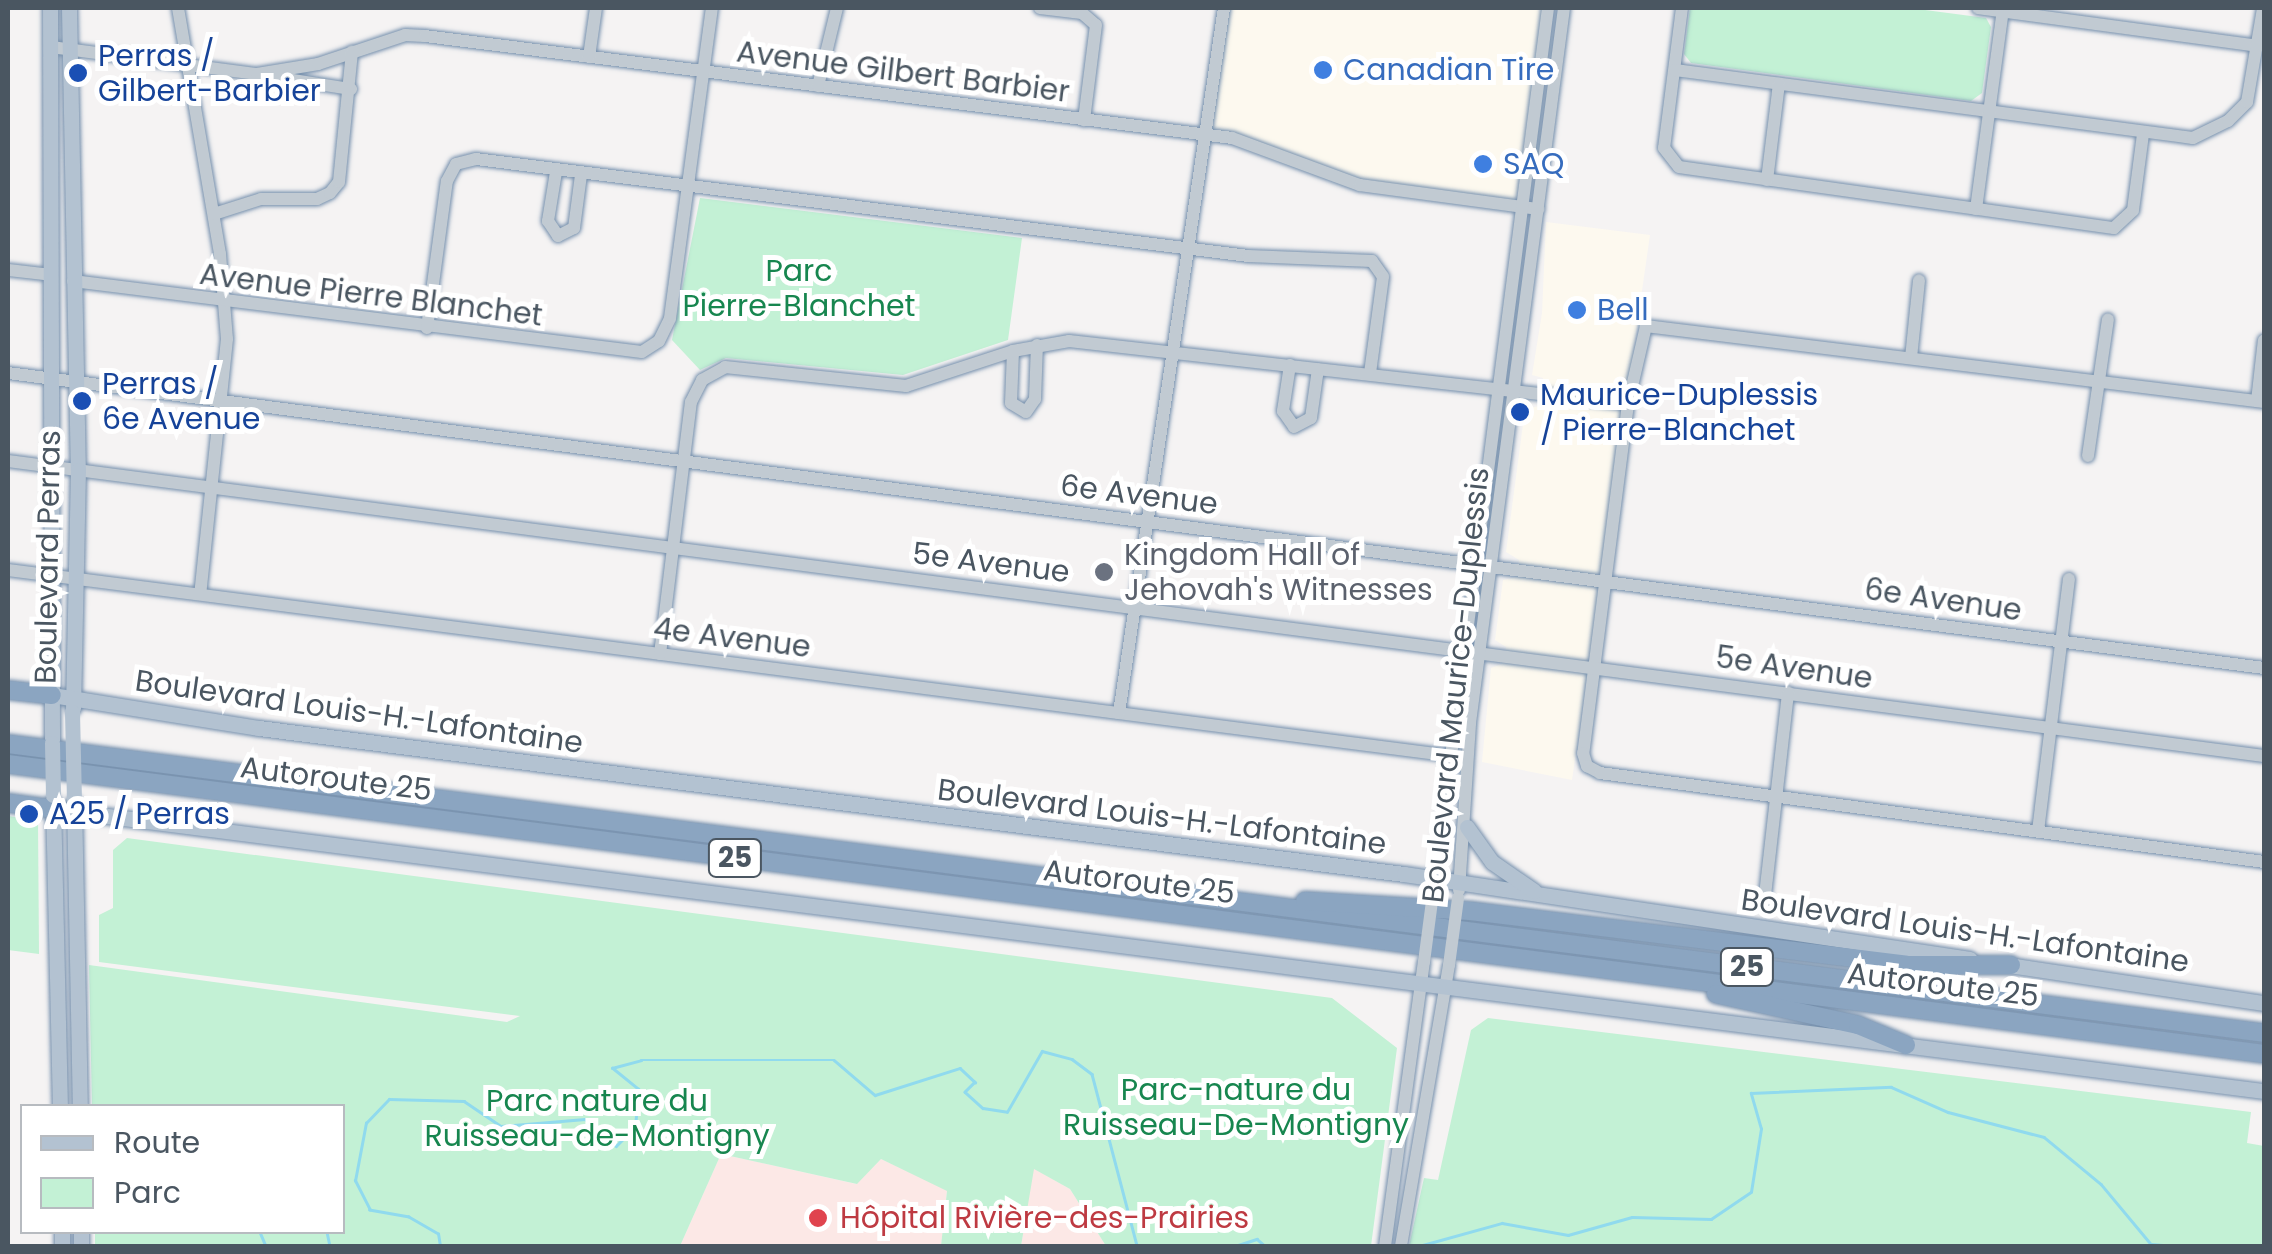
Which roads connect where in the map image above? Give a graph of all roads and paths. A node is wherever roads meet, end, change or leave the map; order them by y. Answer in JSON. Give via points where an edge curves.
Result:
{"nodes":[{"id":1,"x":50,"y":8,"type":"edge"},
{"id":2,"x":69,"y":8,"type":"edge"},
{"id":3,"x":178,"y":8,"type":"edge"},
{"id":4,"x":596,"y":8,"type":"edge"},
{"id":5,"x":712,"y":8,"type":"edge"},
{"id":6,"x":837,"y":8,"type":"edge"},
{"id":7,"x":1040,"y":8,"type":"edge"},
{"id":8,"x":1224,"y":8,"type":"edge"},
{"id":9,"x":1548,"y":8,"type":"edge"},
{"id":10,"x":1564,"y":8,"type":"edge"},
{"id":11,"x":1677,"y":8,"type":"edge"},
{"id":12,"x":1978,"y":8,"type":"edge"},
{"id":13,"x":2263,"y":8,"type":"edge"},
{"id":14,"x":2003,"y":9,"type":"edge"},
{"id":15,"x":2258,"y":46,"type":"junction"},
{"id":16,"x":50,"y":47,"type":"junction"},
{"id":17,"x":70,"y":50,"type":"junction"},
{"id":18,"x":352,"y":52,"type":"junction"},
{"id":19,"x":589,"y":57,"type":"junction"},
{"id":20,"x":189,"y":67,"type":"junction"},
{"id":21,"x":1675,"y":70,"type":"junction"},
{"id":22,"x":702,"y":72,"type":"junction"},
{"id":23,"x":257,"y":74,"type":"junction"},
{"id":24,"x":1780,"y":84,"type":"junction"},
{"id":25,"x":818,"y":86,"type":"junction"},
{"id":26,"x":350,"y":88,"type":"junction"},
{"id":27,"x":1988,"y":112,"type":"junction"},
{"id":28,"x":1084,"y":120,"type":"junction"},
{"id":29,"x":1205,"y":134,"type":"junction"},
{"id":30,"x":2143,"y":134,"type":"junction"},
{"id":31,"x":556,"y":172,"type":"junction"},
{"id":32,"x":581,"y":175,"type":"junction"},
{"id":33,"x":1766,"y":180,"type":"junction"},
{"id":34,"x":687,"y":186,"type":"junction"},
{"id":35,"x":1522,"y":207,"type":"junction"},
{"id":36,"x":1976,"y":209,"type":"junction"},
{"id":37,"x":1538,"y":210,"type":"junction"},
{"id":38,"x":214,"y":214,"type":"junction"},
{"id":39,"x":1189,"y":248,"type":"junction"},
{"id":40,"x":8,"y":270,"type":"edge"},
{"id":41,"x":52,"y":275,"type":"junction"},
{"id":42,"x":1919,"y":280,"type":"dead end"},
{"id":43,"x":73,"y":281,"type":"junction"},
{"id":44,"x":225,"y":302,"type":"junction"},
{"id":45,"x":2108,"y":319,"type":"dead end"},
{"id":46,"x":428,"y":328,"type":"junction"},
{"id":47,"x":2264,"y":340,"type":"edge"},
{"id":48,"x":1037,"y":345,"type":"junction"},
{"id":49,"x":1013,"y":351,"type":"junction"},
{"id":50,"x":1174,"y":352,"type":"junction"},
{"id":51,"x":1910,"y":358,"type":"junction"},
{"id":52,"x":1290,"y":365,"type":"junction"},
{"id":53,"x":1318,"y":368,"type":"junction"},
{"id":54,"x":8,"y":373,"type":"edge"},
{"id":55,"x":1370,"y":373,"type":"junction"},
{"id":56,"x":51,"y":379,"type":"junction"},
{"id":57,"x":2099,"y":381,"type":"junction"},
{"id":58,"x":76,"y":382,"type":"junction"},
{"id":59,"x":1498,"y":388,"type":"junction"},
{"id":60,"x":1514,"y":390,"type":"junction"},
{"id":61,"x":225,"y":402,"type":"junction"},
{"id":62,"x":2261,"y":402,"type":"edge"},
{"id":63,"x":1628,"y":404,"type":"junction"},
{"id":64,"x":2088,"y":456,"type":"dead end"},
{"id":65,"x":8,"y":461,"type":"edge"},
{"id":66,"x":684,"y":461,"type":"junction"},
{"id":67,"x":53,"y":467,"type":"junction"},
{"id":68,"x":78,"y":470,"type":"junction"},
{"id":69,"x":214,"y":487,"type":"junction"},
{"id":70,"x":1143,"y":520,"type":"junction"},
{"id":71,"x":673,"y":546,"type":"junction"},
{"id":72,"x":1475,"y":564,"type":"junction"},
{"id":73,"x":1491,"y":566,"type":"junction"},
{"id":74,"x":8,"y":570,"type":"edge"},
{"id":75,"x":56,"y":576,"type":"junction"},
{"id":76,"x":74,"y":578,"type":"junction"},
{"id":77,"x":2068,"y":579,"type":"dead end"},
{"id":78,"x":1605,"y":580,"type":"junction"},
{"id":79,"x":200,"y":594,"type":"junction"},
{"id":80,"x":1132,"y":606,"type":"junction"},
{"id":81,"x":2061,"y":641,"type":"junction"},
{"id":82,"x":1464,"y":649,"type":"junction"},
{"id":83,"x":1480,"y":650,"type":"junction"},
{"id":84,"x":660,"y":654,"type":"junction"},
{"id":85,"x":1593,"y":666,"type":"junction"},
{"id":86,"x":2264,"y":668,"type":"edge"},
{"id":87,"x":8,"y":690,"type":"edge"},
{"id":88,"x":1788,"y":692,"type":"junction"},
{"id":89,"x":52,"y":701,"type":"junction"},
{"id":90,"x":73,"y":706,"type":"junction"},
{"id":91,"x":1119,"y":712,"type":"junction"},
{"id":92,"x":2050,"y":727,"type":"junction"},
{"id":93,"x":8,"y":744,"type":"edge"},
{"id":94,"x":1451,"y":756,"type":"junction"},
{"id":95,"x":2264,"y":756,"type":"edge"},
{"id":96,"x":8,"y":764,"type":"edge"},
{"id":97,"x":1777,"y":796,"type":"junction"},
{"id":98,"x":8,"y":802,"type":"edge"},
{"id":99,"x":53,"y":802,"type":"junction"},
{"id":100,"x":75,"y":805,"type":"junction"},
{"id":101,"x":1467,"y":827,"type":"junction"},
{"id":102,"x":2038,"y":832,"type":"junction"},
{"id":103,"x":2264,"y":862,"type":"edge"},
{"id":104,"x":1434,"y":886,"type":"junction"},
{"id":105,"x":1459,"y":890,"type":"junction"},
{"id":106,"x":1538,"y":893,"type":"junction"},
{"id":107,"x":1230,"y":901,"type":"junction"},
{"id":108,"x":1764,"y":904,"type":"dead end"},
{"id":109,"x":2011,"y":965,"type":"junction"},
{"id":110,"x":1628,"y":972,"type":"junction"},
{"id":111,"x":1421,"y":983,"type":"junction"},
{"id":112,"x":1446,"y":986,"type":"junction"},
{"id":113,"x":2264,"y":1002,"type":"edge"},
{"id":114,"x":2264,"y":1033,"type":"edge"},
{"id":115,"x":1906,"y":1045,"type":"junction"},
{"id":116,"x":2264,"y":1054,"type":"edge"},
{"id":117,"x":2264,"y":1090,"type":"edge"},
{"id":118,"x":60,"y":1104,"type":"edge"},
{"id":119,"x":80,"y":1104,"type":"edge"},
{"id":120,"x":1385,"y":1246,"type":"edge"},
{"id":121,"x":1401,"y":1246,"type":"edge"}],
"edges":[{"from":1,"to":16,"type":"main road","name":"Boulevard Perras"},
{"from":2,"to":17,"type":"main road","name":"Boulevard Perras"},
{"from":3,"to":20,"type":"street"},
{"from":4,"to":19,"type":"street"},
{"from":5,"to":22,"type":"street"},
{"from":6,"to":25,"type":"street"},
{"from":7,"to":28,"type":"street","via":[[1082,13],[1096,25]]},
{"from":8,"to":29,"type":"street"},
{"from":9,"to":35,"type":"street","name":"Boulevard Maurice-Duplessis"},
{"from":10,"to":37,"type":"street","name":"Boulevard Maurice-Duplessis"},
{"from":11,"to":21,"type":"street"},
{"from":12,"to":14,"type":"street"},
{"from":13,"to":15,"type":"street"},
{"from":14,"to":15,"type":"street"},
{"from":14,"to":27,"type":"street"},
{"from":15,"to":30,"type":"street","via":[[2250,96],[2228,121],[2192,138]]},
{"from":16,"to":17,"type":"street","name":"Avenue Gilbert Barbier"},
{"from":16,"to":41,"type":"main road","name":"Boulevard Perras"},
{"from":17,"to":20,"type":"street","name":"Avenue Gilbert Barbier"},
{"from":17,"to":43,"type":"main road","name":"Boulevard Perras"},
{"from":18,"to":19,"type":"street","name":"Avenue Gilbert Barbier","via":[[412,35]]},
{"from":18,"to":23,"type":"street","name":"Avenue Gilbert Barbier"},
{"from":18,"to":26,"type":"street"},
{"from":19,"to":22,"type":"street","name":"Avenue Gilbert Barbier"},
{"from":20,"to":23,"type":"street","name":"Avenue Gilbert Barbier"},
{"from":20,"to":38,"type":"street"},
{"from":21,"to":24,"type":"street"},
{"from":21,"to":33,"type":"street","via":[[1668,161]]},
{"from":22,"to":25,"type":"street","name":"Avenue Gilbert Barbier"},
{"from":22,"to":34,"type":"street"},
{"from":23,"to":26,"type":"street","name":"Avenue Gilbert Barbier"},
{"from":24,"to":27,"type":"street"},
{"from":24,"to":33,"type":"street"},
{"from":25,"to":28,"type":"street","name":"Avenue Gilbert Barbier"},
{"from":26,"to":38,"type":"street","via":[[338,182],[330,193],[261,199]]},
{"from":27,"to":30,"type":"street"},
{"from":27,"to":36,"type":"street"},
{"from":28,"to":29,"type":"street","name":"Avenue Gilbert Barbier"},
{"from":29,"to":35,"type":"street","name":"Avenue Gilbert Barbier","via":[[1254,144],[1360,185]]},
{"from":29,"to":39,"type":"street"},
{"from":30,"to":36,"type":"street","via":[[2133,210],[2120,226]]},
{"from":31,"to":32,"type":"street"},
{"from":31,"to":32,"type":"street","via":[[548,221],[558,236],[574,228]]},
{"from":31,"to":46,"type":"street","via":[[462,161],[447,181]]},
{"from":32,"to":34,"type":"street"},
{"from":33,"to":36,"type":"street"},
{"from":34,"to":39,"type":"street"},
{"from":34,"to":46,"type":"street","name":"Avenue Pierre Blanchet","via":[[670,318],[659,341],[629,353]]},
{"from":35,"to":37,"type":"street","name":"Avenue Gilbert Barbier"},
{"from":35,"to":59,"type":"street","name":"Boulevard Maurice-Duplessis"},
{"from":37,"to":60,"type":"street","name":"Boulevard Maurice-Duplessis"},
{"from":38,"to":44,"type":"street"},
{"from":39,"to":50,"type":"street"},
{"from":39,"to":55,"type":"street","via":[[1379,265],[1384,277]]},
{"from":40,"to":41,"type":"street"},
{"from":41,"to":56,"type":"main road","name":"Boulevard Perras"},
{"from":42,"to":51,"type":"street"},
{"from":43,"to":44,"type":"street","name":"Avenue Pierre Blanchet"},
{"from":43,"to":58,"type":"main road","name":"Boulevard Perras"},
{"from":44,"to":46,"type":"street","name":"Avenue Pierre Blanchet"},
{"from":44,"to":61,"type":"street"},
{"from":45,"to":57,"type":"street"},
{"from":47,"to":62,"type":"street"},
{"from":48,"to":49,"type":"street"},
{"from":48,"to":49,"type":"street","via":[[1035,399],[1026,412],[1011,403]]},
{"from":48,"to":50,"type":"street","via":[[1081,342]]},
{"from":49,"to":66,"type":"street","via":[[906,386],[717,370],[698,387]]},
{"from":50,"to":52,"type":"street"},
{"from":50,"to":70,"type":"street"},
{"from":51,"to":57,"type":"street"},
{"from":51,"to":63,"type":"street","via":[[1646,326]]},
{"from":52,"to":53,"type":"street"},
{"from":52,"to":53,"type":"street","via":[[1283,412],[1294,427],[1311,418]]},
{"from":53,"to":55,"type":"street"},
{"from":54,"to":56,"type":"street","name":"6e Avenue"},
{"from":55,"to":59,"type":"street"},
{"from":56,"to":58,"type":"street","name":"6e Avenue"},
{"from":56,"to":67,"type":"main road","name":"Boulevard Perras"},
{"from":57,"to":62,"type":"street"},
{"from":57,"to":64,"type":"street"},
{"from":58,"to":61,"type":"street","name":"6e Avenue"},
{"from":58,"to":68,"type":"main road","name":"Boulevard Perras"},
{"from":59,"to":60,"type":"street"},
{"from":59,"to":72,"type":"street","name":"Boulevard Maurice-Duplessis"},
{"from":60,"to":63,"type":"street"},
{"from":60,"to":73,"type":"street","name":"Boulevard Maurice-Duplessis"},
{"from":61,"to":66,"type":"street","name":"6e Avenue"},
{"from":61,"to":69,"type":"street"},
{"from":63,"to":78,"type":"street"},
{"from":65,"to":67,"type":"street","name":"5e Avenue"},
{"from":66,"to":70,"type":"street","name":"6e Avenue"},
{"from":66,"to":71,"type":"street"},
{"from":67,"to":68,"type":"street","name":"5e Avenue"},
{"from":67,"to":75,"type":"main road","name":"Boulevard Perras"},
{"from":68,"to":69,"type":"street","name":"5e Avenue"},
{"from":68,"to":76,"type":"main road","name":"Boulevard Perras"},
{"from":69,"to":71,"type":"street","name":"5e Avenue"},
{"from":69,"to":79,"type":"street"},
{"from":70,"to":72,"type":"street","name":"6e Avenue"},
{"from":70,"to":80,"type":"street"},
{"from":71,"to":80,"type":"street","name":"5e Avenue"},
{"from":71,"to":84,"type":"street"},
{"from":72,"to":73,"type":"street","name":"6e Avenue"},
{"from":72,"to":82,"type":"street","name":"Boulevard Maurice-Duplessis"},
{"from":73,"to":78,"type":"street","name":"6e Avenue"},
{"from":73,"to":83,"type":"street","name":"Boulevard Maurice-Duplessis"},
{"from":74,"to":75,"type":"street","name":"4e Avenue"},
{"from":75,"to":76,"type":"street","name":"4e Avenue"},
{"from":75,"to":89,"type":"main road","name":"Boulevard Perras"},
{"from":76,"to":79,"type":"street","name":"4e Avenue"},
{"from":76,"to":90,"type":"main road","name":"Boulevard Perras"},
{"from":77,"to":81,"type":"street"},
{"from":78,"to":81,"type":"street","name":"6e Avenue"},
{"from":78,"to":85,"type":"street"},
{"from":79,"to":84,"type":"street","name":"4e Avenue"},
{"from":80,"to":82,"type":"street","name":"5e Avenue"},
{"from":80,"to":91,"type":"street"},
{"from":81,"to":86,"type":"street","name":"6e Avenue"},
{"from":81,"to":92,"type":"street"},
{"from":82,"to":83,"type":"street","name":"5e Avenue"},
{"from":82,"to":94,"type":"street","name":"Boulevard Maurice-Duplessis"},
{"from":83,"to":85,"type":"street","name":"5e Avenue"},
{"from":83,"to":101,"type":"street","name":"Boulevard Maurice-Duplessis"},
{"from":84,"to":91,"type":"street","name":"4e Avenue"},
{"from":85,"to":88,"type":"street","name":"5e Avenue"},
{"from":85,"to":97,"type":"street","via":[[1587,766]]},
{"from":87,"to":89,"type":"highway"},
{"from":88,"to":92,"type":"street","name":"5e Avenue"},
{"from":88,"to":97,"type":"street"},
{"from":89,"to":90,"type":"main road","name":"Boulevard Louis-H.-Lafontaine"},
{"from":89,"to":99,"type":"main road","name":"Boulevard Perras","bridge":true},
{"from":90,"to":100,"type":"main road","name":"Boulevard Perras","bridge":true},
{"from":90,"to":104,"type":"main road","name":"Boulevard Louis-H.-Lafontaine"},
{"from":91,"to":94,"type":"street","name":"4e Avenue"},
{"from":92,"to":95,"type":"street","name":"5e Avenue"},
{"from":92,"to":102,"type":"street"},
{"from":93,"to":107,"type":"highway","name":"Autoroute 25","number":"25"},
{"from":94,"to":104,"type":"street","name":"Boulevard Maurice-Duplessis"},
{"from":96,"to":110,"type":"highway","name":"Autoroute 25","number":"25"},
{"from":97,"to":102,"type":"street"},
{"from":97,"to":108,"type":"street"},
{"from":98,"to":99,"type":"highway"},
{"from":99,"to":100,"type":"main road"},
{"from":99,"to":118,"type":"main road","name":"Boulevard Perras"},
{"from":100,"to":111,"type":"main road"},
{"from":100,"to":119,"type":"main road","name":"Boulevard Perras"},
{"from":101,"to":105,"type":"street","name":"Boulevard Maurice-Duplessis"},
{"from":101,"to":106,"type":"main road","via":[[1492,862]]},
{"from":102,"to":103,"type":"street"},
{"from":104,"to":105,"type":"main road","name":"Boulevard Louis-H.-Lafontaine"},
{"from":104,"to":111,"type":"street","name":"Boulevard Maurice-Duplessis","bridge":true},
{"from":105,"to":106,"type":"main road","name":"Boulevard Louis-H.-Lafontaine"},
{"from":105,"to":112,"type":"street","name":"Boulevard Maurice-Duplessis","bridge":true},
{"from":106,"to":109,"type":"main road","name":"Boulevard Louis-H.-Lafontaine"},
{"from":107,"to":109,"type":"highway","via":[[1408,905],[1907,965]]},
{"from":107,"to":114,"type":"highway","name":"Autoroute 25","number":"25"},
{"from":109,"to":113,"type":"main road","name":"Boulevard Louis-H.-Lafontaine"},
{"from":110,"to":115,"type":"highway","via":[[1858,1025]]},
{"from":110,"to":116,"type":"highway","name":"Autoroute 25","number":"25"},
{"from":111,"to":112,"type":"main road"},
{"from":111,"to":120,"type":"street","name":"Boulevard Maurice-Duplessis"},
{"from":112,"to":115,"type":"main road"},
{"from":112,"to":121,"type":"street","name":"Boulevard Maurice-Duplessis"},
{"from":115,"to":117,"type":"main road"}]}
